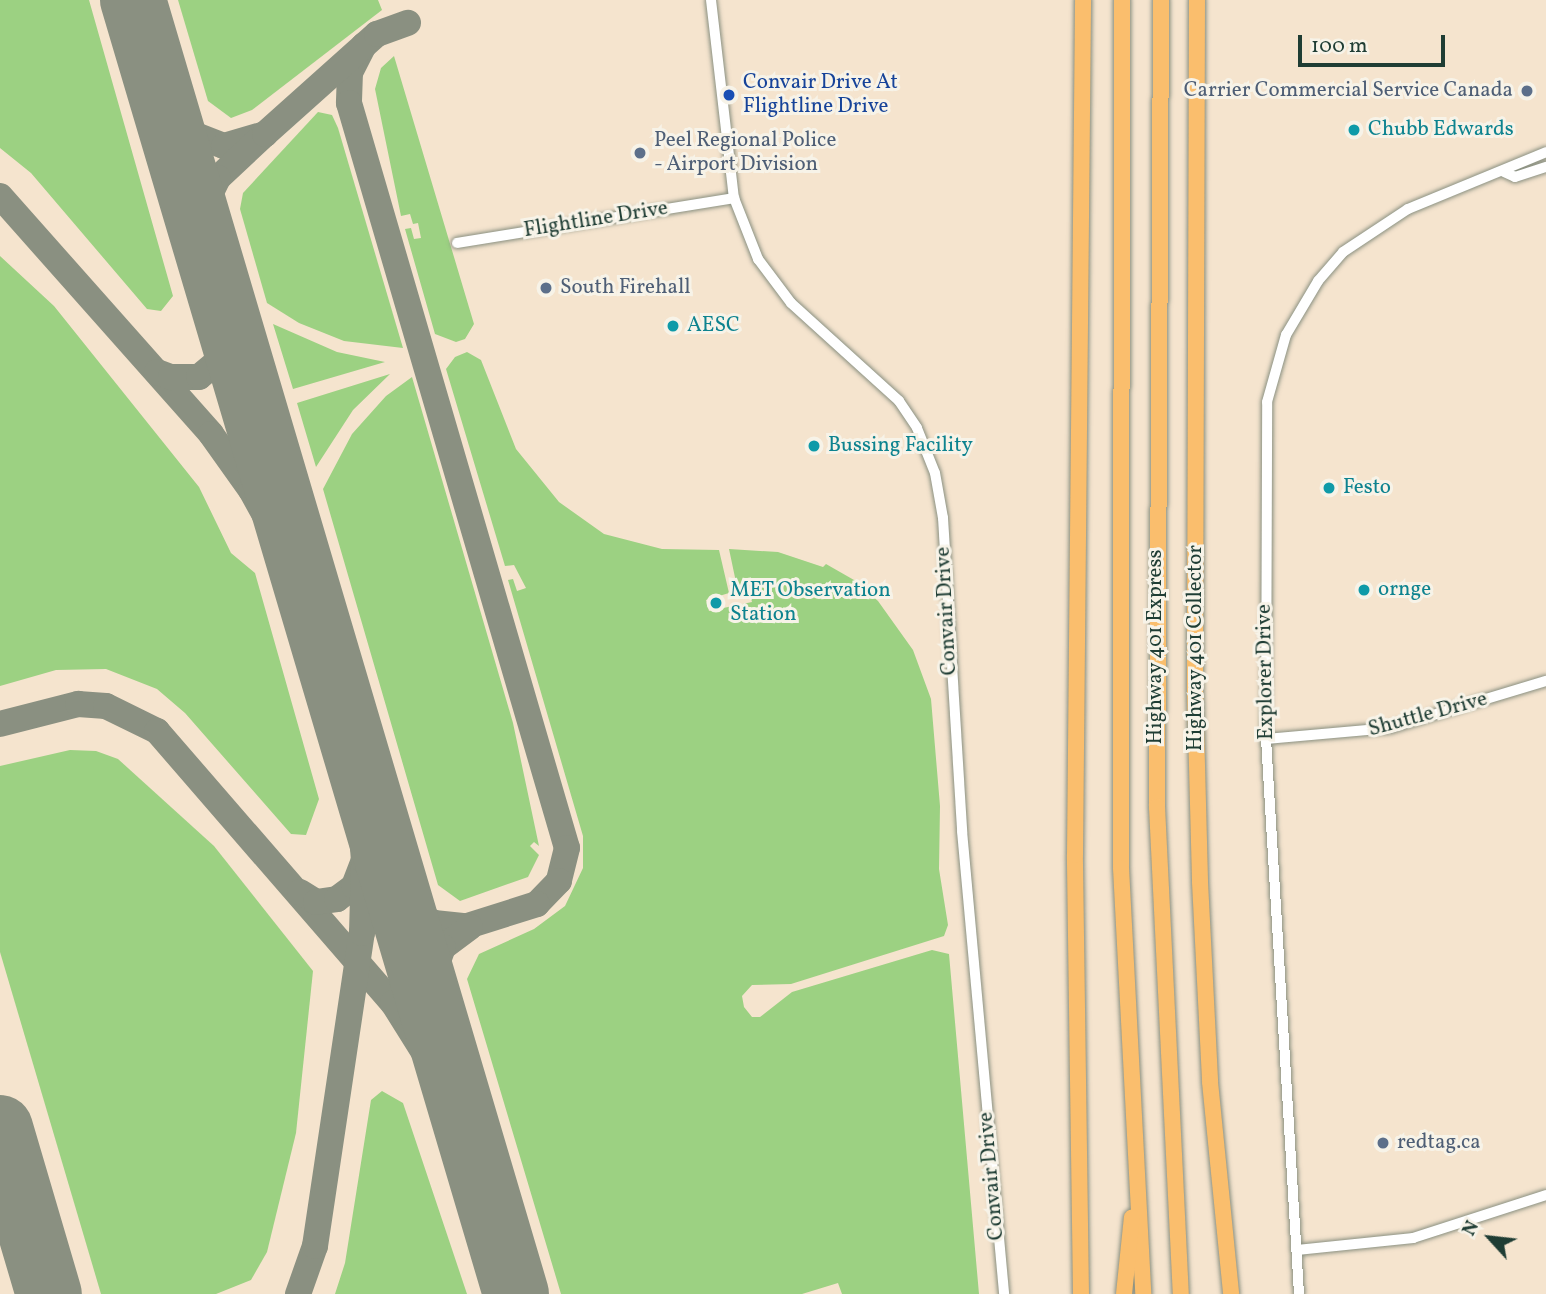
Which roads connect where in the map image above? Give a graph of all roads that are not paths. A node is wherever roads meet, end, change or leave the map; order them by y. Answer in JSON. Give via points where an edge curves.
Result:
{"nodes":[{"id":1,"x":711,"y":0,"type":"edge"},
{"id":2,"x":1083,"y":0,"type":"edge"},
{"id":3,"x":1122,"y":0,"type":"edge"},
{"id":4,"x":1161,"y":0,"type":"edge"},
{"id":5,"x":1198,"y":0,"type":"edge"},
{"id":6,"x":1546,"y":152,"type":"edge"},
{"id":7,"x":1546,"y":167,"type":"edge"},
{"id":8,"x":1504,"y":172,"type":"junction"},
{"id":9,"x":734,"y":198,"type":"junction"},
{"id":10,"x":457,"y":243,"type":"dead end"},
{"id":11,"x":1546,"y":681,"type":"edge"},
{"id":12,"x":1266,"y":739,"type":"junction"},
{"id":13,"x":1136,"y":1187,"type":"junction"},
{"id":14,"x":1546,"y":1195,"type":"edge"},
{"id":15,"x":1297,"y":1250,"type":"junction"},
{"id":16,"x":1004,"y":1294,"type":"edge"},
{"id":17,"x":1081,"y":1294,"type":"edge"},
{"id":18,"x":1124,"y":1294,"type":"edge"},
{"id":19,"x":1143,"y":1294,"type":"edge"},
{"id":20,"x":1181,"y":1294,"type":"edge"},
{"id":21,"x":1231,"y":1294,"type":"edge"},
{"id":22,"x":1299,"y":1294,"type":"edge"}],
"edges":[{"from":1,"to":9,"type":"street","name":"Convair Drive"},
{"from":2,"to":17,"type":"highway","via":[[1075,855]]},
{"from":3,"to":13,"type":"highway","name":"Highway 401 Express","via":[[1121,868]]},
{"from":4,"to":20,"type":"highway","name":"Highway 401 Express","via":[[1157,807]]},
{"from":5,"to":21,"type":"highway","name":"Highway 401 Collector","via":[[1195,689],[1210,1082]]},
{"from":6,"to":8,"type":"street","name":"Explorer Drive","via":[[1510,163]]},
{"from":7,"to":8,"type":"street","name":"Explorer Drive","via":[[1515,177]]},
{"from":8,"to":12,"type":"street","name":"Explorer Drive","via":[[1408,209],[1343,252],[1318,281],[1286,335],[1267,402],[1264,442]]},
{"from":9,"to":10,"type":"street","name":"Flightline Drive"},
{"from":9,"to":16,"type":"street","name":"Convair Drive","via":[[758,259],[773,282],[899,401],[917,428],[935,472],[943,518],[962,831]]},
{"from":11,"to":12,"type":"street","name":"Shuttle Drive","via":[[1390,728]]},
{"from":12,"to":15,"type":"street","name":"Explorer Drive"},
{"from":13,"to":18,"type":"highway"},
{"from":13,"to":19,"type":"highway","name":"Highway 401 Express"},
{"from":14,"to":15,"type":"street","via":[[1413,1238]]},
{"from":15,"to":22,"type":"street","name":"Explorer Drive"}]}
